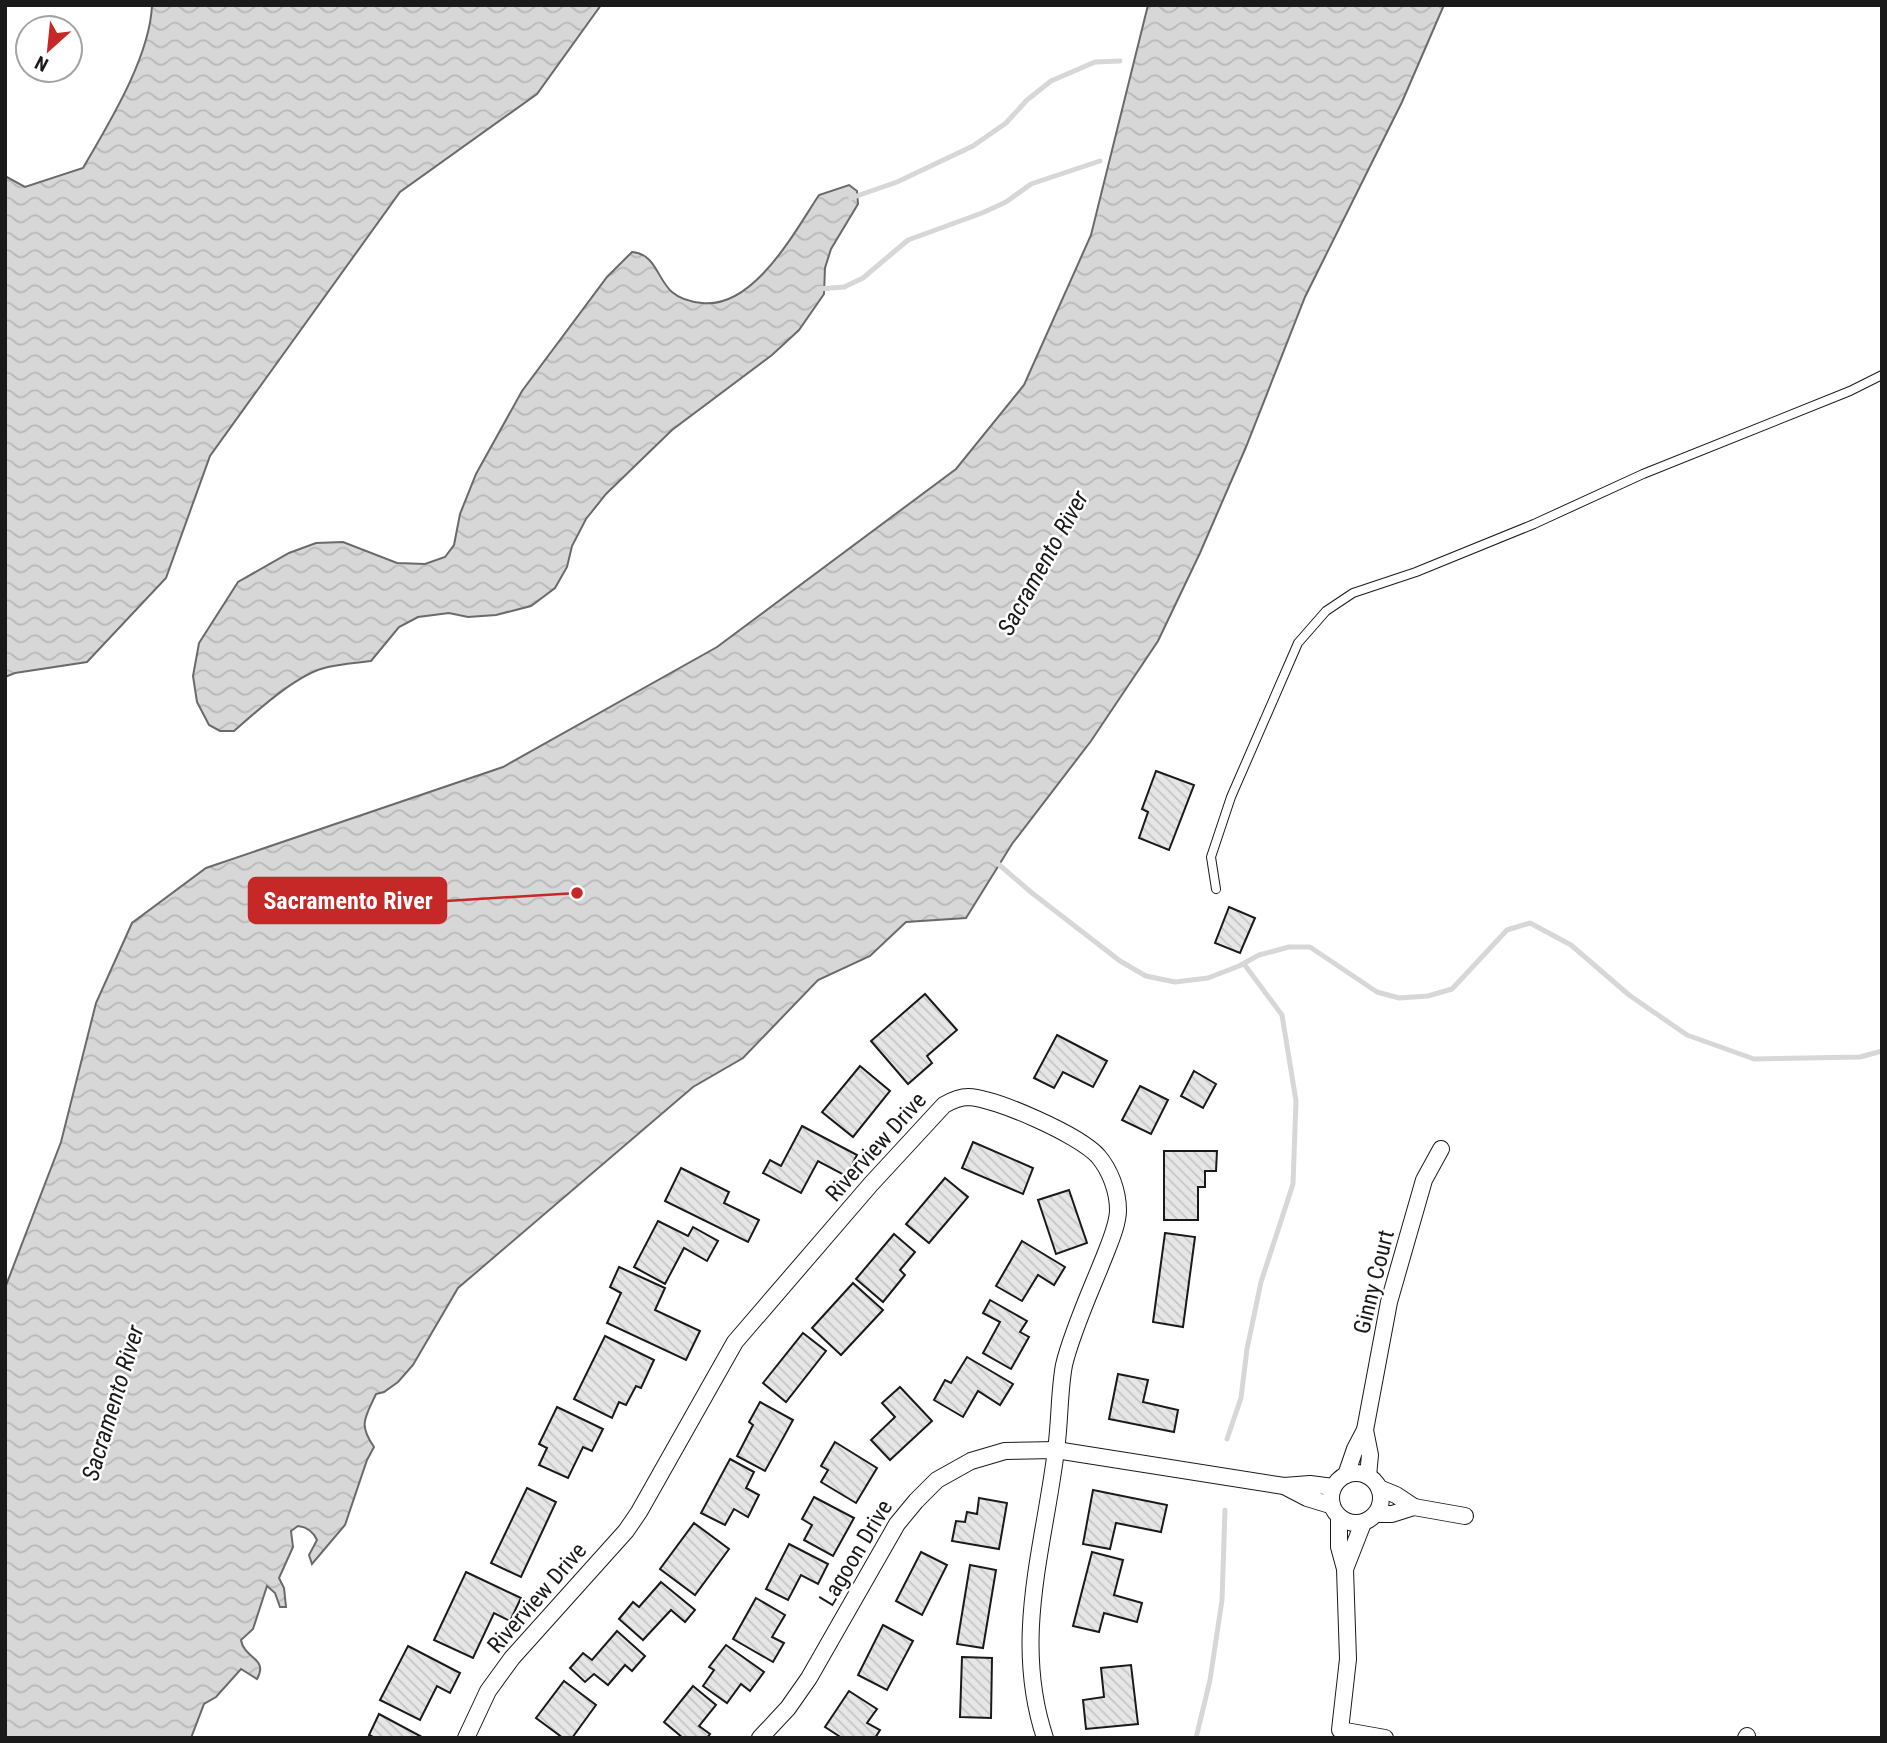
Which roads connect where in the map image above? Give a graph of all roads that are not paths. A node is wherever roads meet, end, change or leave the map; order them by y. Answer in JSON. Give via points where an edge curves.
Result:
{"nodes":[{"id":1,"x":1882,"y":375,"type":"edge"},
{"id":2,"x":1216,"y":889,"type":"dead end"},
{"id":3,"x":1441,"y":1149,"type":"dead end"},
{"id":4,"x":1366,"y":1430,"type":"junction"},
{"id":5,"x":1056,"y":1450,"type":"junction"},
{"id":6,"x":1346,"y":1475,"type":"junction"},
{"id":7,"x":1374,"y":1482,"type":"junction"},
{"id":8,"x":1283,"y":1486,"type":"junction"},
{"id":9,"x":1333,"y":1486,"type":"junction"},
{"id":10,"x":1414,"y":1507,"type":"junction"},
{"id":11,"x":1335,"y":1511,"type":"junction"},
{"id":12,"x":1465,"y":1516,"type":"dead end"},
{"id":13,"x":1370,"y":1518,"type":"junction"},
{"id":14,"x":1345,"y":1569,"type":"junction"},
{"id":15,"x":466,"y":1738,"type":"edge"},
{"id":16,"x":760,"y":1738,"type":"edge"},
{"id":17,"x":1045,"y":1738,"type":"edge"},
{"id":18,"x":1385,"y":1738,"type":"edge"}],
"edges":[{"from":1,"to":2,"type":"lane","via":[[1534,524],[1353,593],[1326,611],[1298,643],[1231,797],[1211,857]]},
{"from":3,"to":4,"type":"street","name":"Ginny Court","via":[[1424,1180],[1389,1302]]},
{"from":4,"to":6,"type":"street"},
{"from":4,"to":7,"type":"street"},
{"from":5,"to":8,"type":"street","name":"Lagoon Drive"},
{"from":5,"to":15,"type":"street","name":"Riverview Drive","via":[[1065,1365],[1115,1225],[1116,1192],[1099,1157],[1080,1141],[1023,1114],[984,1100],[961,1098],[934,1115],[735,1342],[639,1512],[512,1658],[488,1691]]},
{"from":5,"to":16,"type":"street","name":"Lagoon Drive","via":[[1005,1451],[971,1461],[937,1480],[897,1524],[809,1678]]},
{"from":5,"to":17,"type":"street","name":"Riverview Drive","via":[[1030,1618],[1032,1679]]},
{"from":6,"to":7,"type":"street","via":[[1360,1473]]},
{"from":6,"to":9,"type":"street"},
{"from":7,"to":10,"type":"street"},
{"from":7,"to":13,"type":"street","via":[[1380,1506]]},
{"from":8,"to":9,"type":"street"},
{"from":8,"to":11,"type":"street"},
{"from":9,"to":11,"type":"street"},
{"from":10,"to":12,"type":"street"},
{"from":10,"to":13,"type":"street"},
{"from":11,"to":13,"type":"street","via":[[1347,1523]]},
{"from":11,"to":14,"type":"street"},
{"from":13,"to":14,"type":"street"},
{"from":14,"to":18,"type":"street","via":[[1348,1659],[1340,1730]]}]}
